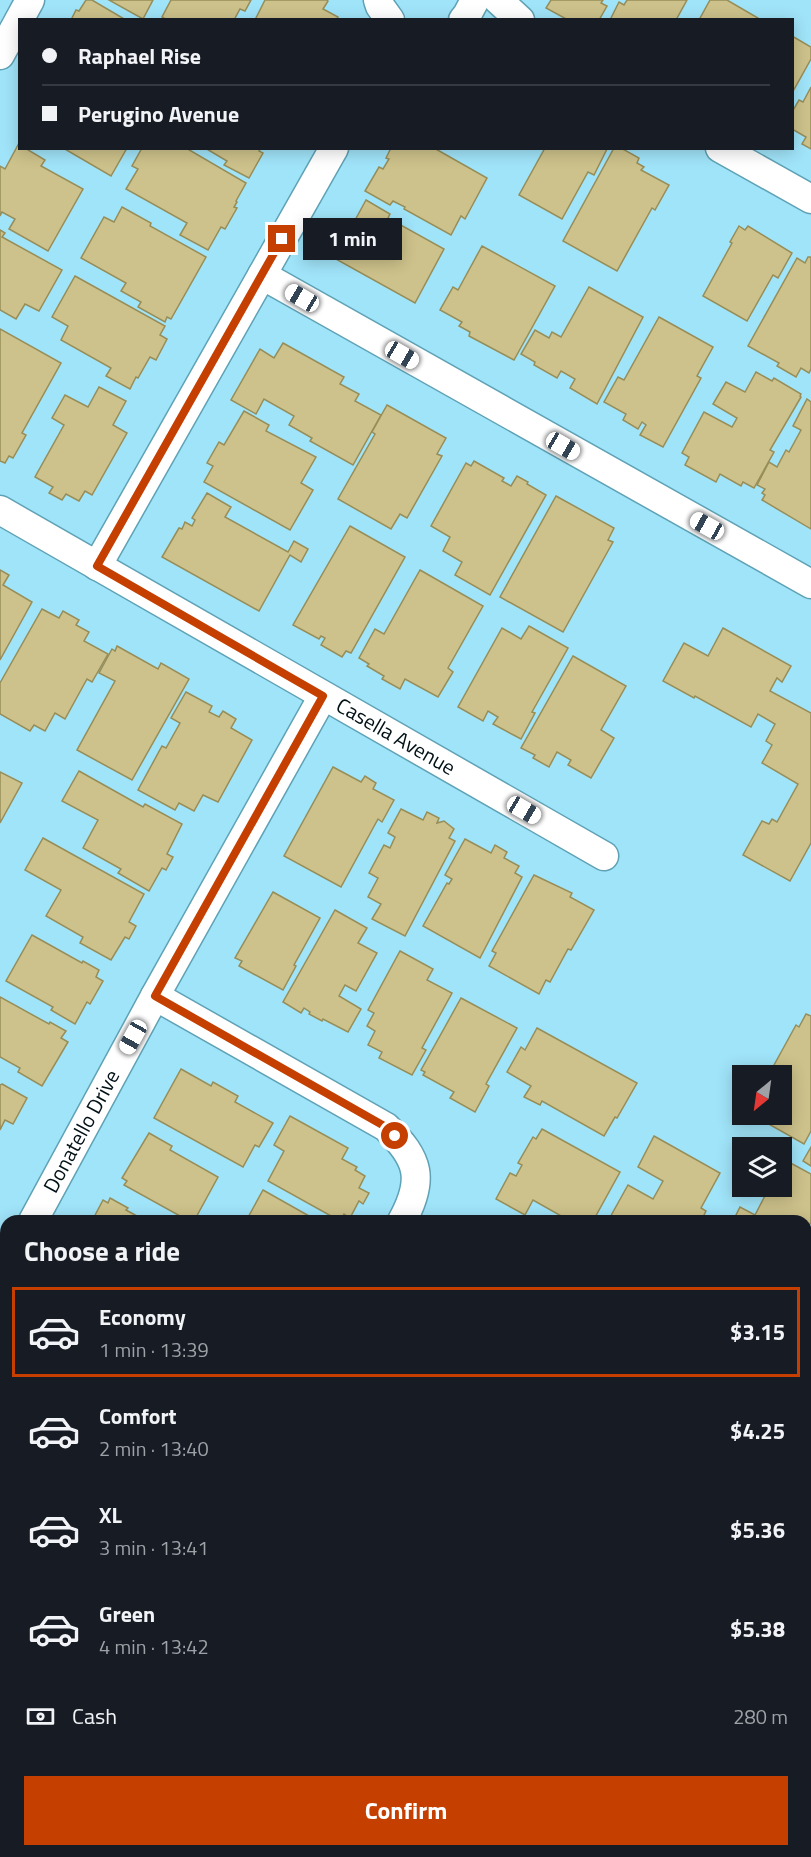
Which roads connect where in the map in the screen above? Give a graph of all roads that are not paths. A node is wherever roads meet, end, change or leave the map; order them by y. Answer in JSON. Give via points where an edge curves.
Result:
{"nodes":[{"id":1,"x":30,"y":0,"type":"edge"},
{"id":2,"x":475,"y":0,"type":"edge"},
{"id":3,"x":498,"y":0,"type":"edge"},
{"id":4,"x":20,"y":18,"type":"edge"},
{"id":5,"x":464,"y":18,"type":"edge"},
{"id":6,"x":518,"y":18,"type":"edge"},
{"id":7,"x":18,"y":22,"type":"edge"},
{"id":8,"x":0,"y":55,"type":"edge"},
{"id":9,"x":333,"y":150,"type":"edge"},
{"id":10,"x":724,"y":150,"type":"edge"},
{"id":11,"x":811,"y":199,"type":"edge"},
{"id":12,"x":262,"y":275,"type":"junction"},
{"id":13,"x":0,"y":510,"type":"edge"},
{"id":14,"x":97,"y":566,"type":"junction"},
{"id":15,"x":811,"y":584,"type":"edge"},
{"id":16,"x":323,"y":696,"type":"junction"},
{"id":17,"x":604,"y":856,"type":"dead end"},
{"id":18,"x":155,"y":996,"type":"junction"},
{"id":19,"x":36,"y":1215,"type":"edge"},
{"id":20,"x":405,"y":1215,"type":"edge"}],
"edges":[{"from":1,"to":4,"type":"street"},
{"from":2,"to":5,"type":"street"},
{"from":3,"to":6,"type":"street"},
{"from":7,"to":8,"type":"street"},
{"from":9,"to":12,"type":"street"},
{"from":10,"to":11,"type":"street"},
{"from":12,"to":14,"type":"street"},
{"from":12,"to":15,"type":"street"},
{"from":13,"to":14,"type":"street","name":"Casella Avenue"},
{"from":14,"to":16,"type":"street","name":"Casella Avenue"},
{"from":16,"to":17,"type":"street","name":"Casella Avenue"},
{"from":16,"to":18,"type":"street","name":"Donatello Drive"},
{"from":18,"to":19,"type":"street","name":"Donatello Drive"},
{"from":18,"to":20,"type":"street","via":[[386,1127],[405,1145],[414,1164],[415,1185]]}]}
